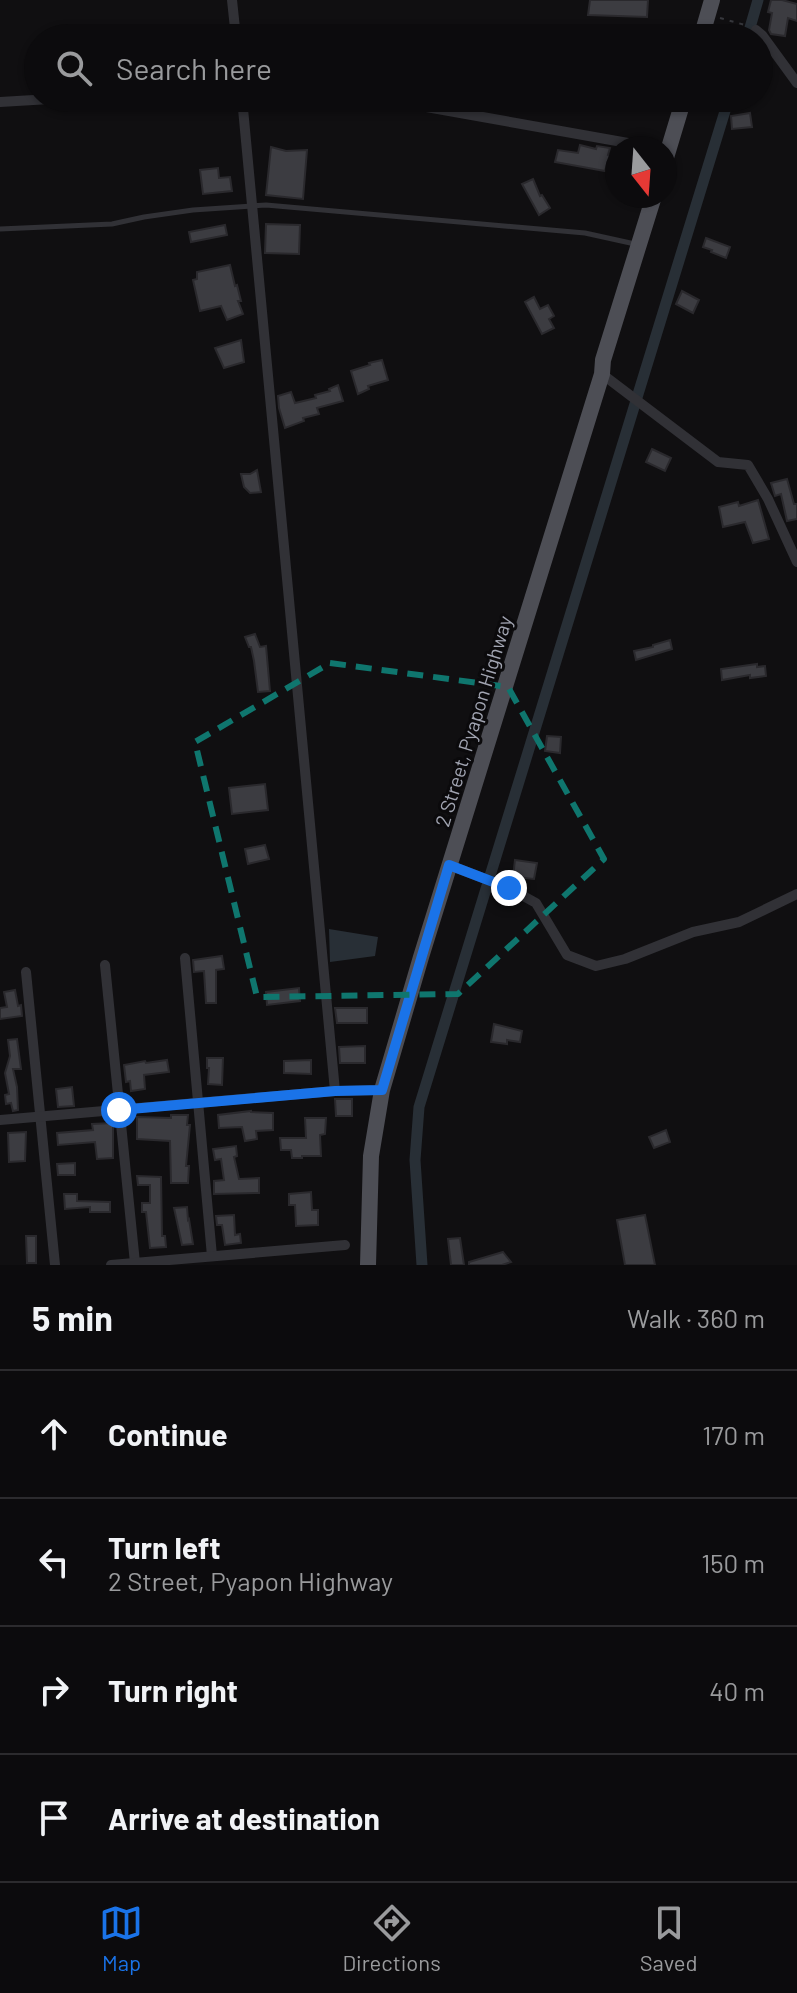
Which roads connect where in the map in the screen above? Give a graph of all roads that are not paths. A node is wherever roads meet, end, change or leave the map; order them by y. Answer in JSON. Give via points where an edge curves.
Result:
{"nodes":[{"id":1,"x":232,"y":0,"type":"edge"},
{"id":2,"x":235,"y":24,"type":"edge"},
{"id":3,"x":773,"y":50,"type":"edge"},
{"id":4,"x":797,"y":83,"type":"edge"},
{"id":5,"x":24,"y":101,"type":"edge"},
{"id":6,"x":0,"y":102,"type":"edge"},
{"id":7,"x":243,"y":112,"type":"edge"},
{"id":8,"x":453,"y":112,"type":"edge"},
{"id":9,"x":679,"y":112,"type":"edge"},
{"id":10,"x":670,"y":136,"type":"edge"},
{"id":11,"x":605,"y":141,"type":"edge"},
{"id":12,"x":252,"y":206,"type":"junction"},
{"id":13,"x":650,"y":208,"type":"edge"},
{"id":14,"x":0,"y":229,"type":"edge"},
{"id":15,"x":639,"y":245,"type":"junction"},
{"id":16,"x":602,"y":374,"type":"junction"},
{"id":17,"x":797,"y":562,"type":"edge"},
{"id":18,"x":449,"y":865,"type":"junction"},
{"id":19,"x":797,"y":894,"type":"edge"},
{"id":20,"x":185,"y":958,"type":"dead end"},
{"id":21,"x":105,"y":965,"type":"dead end"},
{"id":22,"x":26,"y":972,"type":"dead end"},
{"id":23,"x":382,"y":1090,"type":"junction"},
{"id":24,"x":335,"y":1091,"type":"junction"},
{"id":25,"x":198,"y":1103,"type":"junction"},
{"id":26,"x":119,"y":1110,"type":"junction"},
{"id":27,"x":41,"y":1117,"type":"junction"},
{"id":28,"x":0,"y":1120,"type":"edge"},
{"id":29,"x":345,"y":1245,"type":"dead end"},
{"id":30,"x":212,"y":1256,"type":"junction"},
{"id":31,"x":135,"y":1263,"type":"edge"},
{"id":32,"x":55,"y":1265,"type":"edge"},
{"id":33,"x":111,"y":1265,"type":"edge"},
{"id":34,"x":368,"y":1265,"type":"edge"}],
"edges":[{"from":1,"to":2,"type":"street"},
{"from":3,"to":4,"type":"street"},
{"from":5,"to":6,"type":"street"},
{"from":7,"to":12,"type":"street"},
{"from":8,"to":11,"type":"street"},
{"from":9,"to":10,"type":"main road"},
{"from":12,"to":14,"type":"lane","via":[[112,224]]},
{"from":12,"to":15,"type":"lane","via":[[585,233]]},
{"from":12,"to":24,"type":"street"},
{"from":13,"to":15,"type":"main road","name":"2 Street, Pyapon Highway"},
{"from":15,"to":16,"type":"main road","name":"2 Street, Pyapon Highway"},
{"from":16,"to":17,"type":"street","via":[[718,462],[748,465]]},
{"from":16,"to":18,"type":"main road","name":"2 Street, Pyapon Highway"},
{"from":18,"to":19,"type":"street","via":[[536,903],[567,955],[596,966],[739,922]]},
{"from":18,"to":23,"type":"main road","name":"2 Street, Pyapon Highway"},
{"from":20,"to":25,"type":"street"},
{"from":21,"to":26,"type":"street"},
{"from":22,"to":27,"type":"street"},
{"from":23,"to":24,"type":"street"},
{"from":23,"to":34,"type":"main road","name":"2 Street, Pyapon Highway","via":[[371,1156]]},
{"from":24,"to":25,"type":"street"},
{"from":25,"to":26,"type":"street"},
{"from":25,"to":30,"type":"street"},
{"from":26,"to":27,"type":"street"},
{"from":26,"to":31,"type":"street"},
{"from":27,"to":28,"type":"street"},
{"from":27,"to":32,"type":"street"},
{"from":29,"to":30,"type":"street"},
{"from":30,"to":31,"type":"street"},
{"from":31,"to":33,"type":"street"}]}
